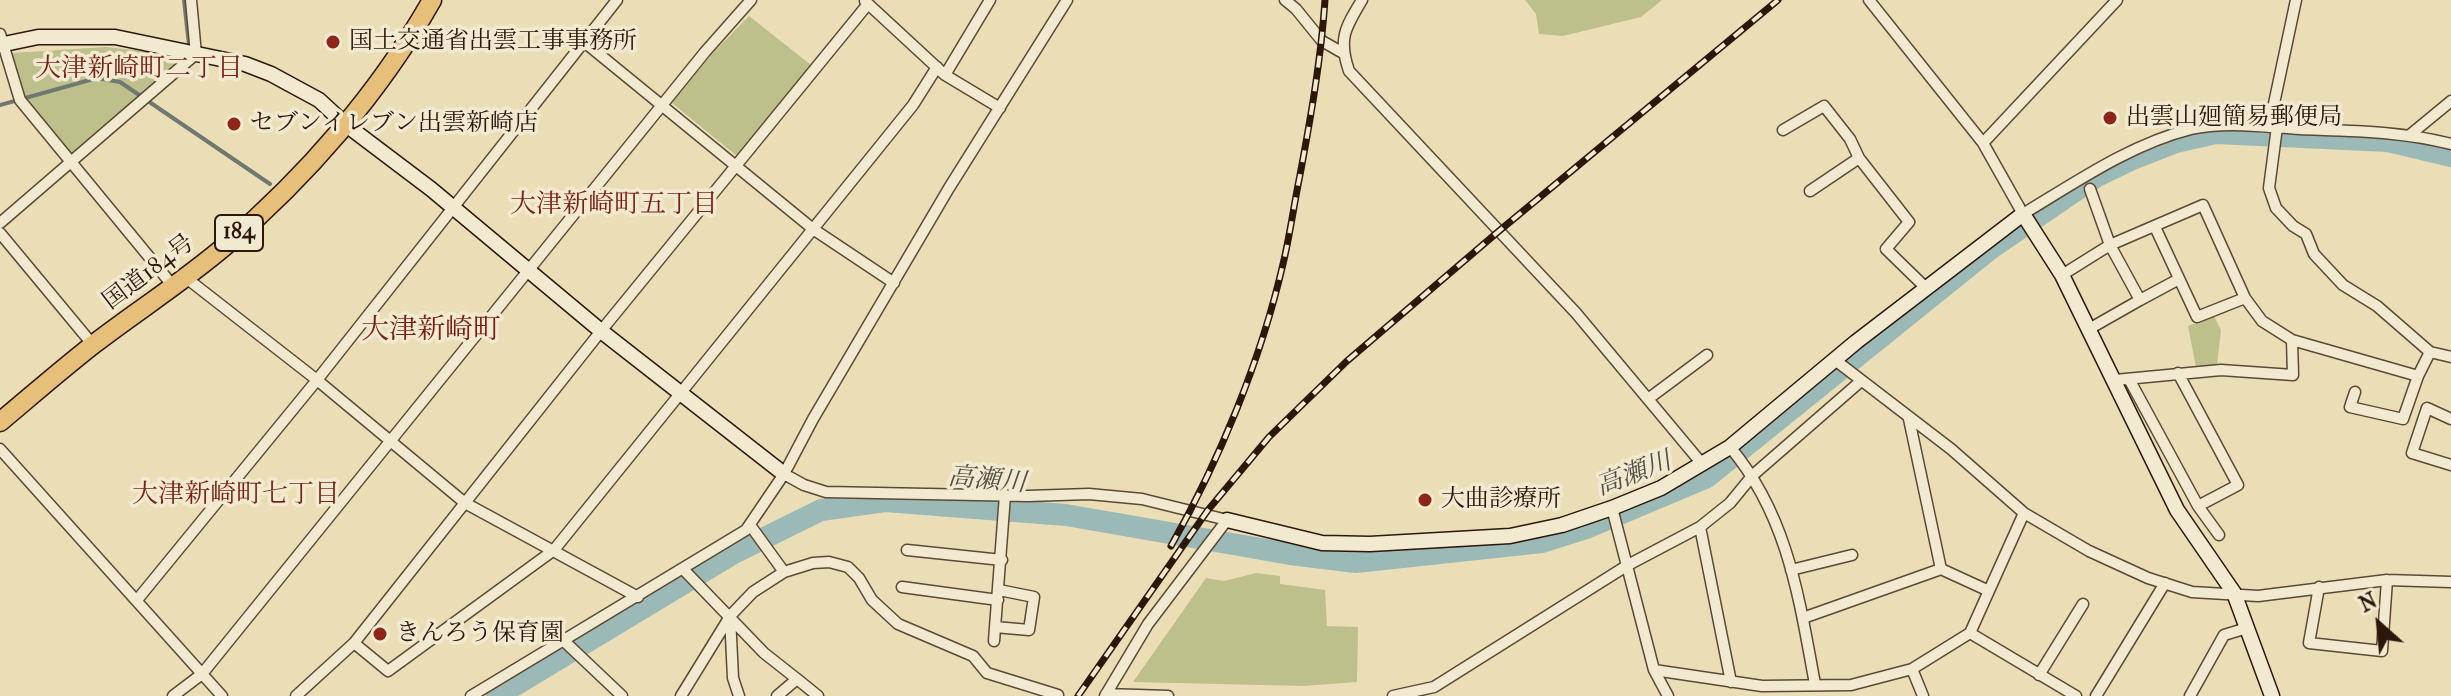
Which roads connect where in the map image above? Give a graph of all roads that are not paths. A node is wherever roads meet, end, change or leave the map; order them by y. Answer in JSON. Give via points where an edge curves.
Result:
{"nodes":[{"id":1,"x":191,"y":0,"type":"edge"},
{"id":2,"x":432,"y":0,"type":"edge"},
{"id":3,"x":617,"y":0,"type":"edge"},
{"id":4,"x":751,"y":0,"type":"edge"},
{"id":5,"x":990,"y":0,"type":"edge"},
{"id":6,"x":1067,"y":0,"type":"edge"},
{"id":7,"x":1285,"y":0,"type":"edge"},
{"id":8,"x":1362,"y":0,"type":"edge"},
{"id":9,"x":1869,"y":0,"type":"edge"},
{"id":10,"x":2117,"y":0,"type":"edge"},
{"id":11,"x":2296,"y":0,"type":"edge"},
{"id":12,"x":866,"y":2,"type":"edge"},
{"id":13,"x":1,"y":41,"type":"edge"},
{"id":14,"x":583,"y":41,"type":"junction"},
{"id":15,"x":1343,"y":53,"type":"junction"},
{"id":16,"x":196,"y":54,"type":"junction"},
{"id":17,"x":941,"y":71,"type":"junction"},
{"id":18,"x":2451,"y":101,"type":"edge"},
{"id":19,"x":664,"y":105,"type":"junction"},
{"id":20,"x":1000,"y":108,"type":"junction"},
{"id":21,"x":345,"y":124,"type":"junction"},
{"id":22,"x":2273,"y":127,"type":"junction"},
{"id":23,"x":1783,"y":130,"type":"dead end"},
{"id":24,"x":2411,"y":134,"type":"junction"},
{"id":25,"x":1983,"y":143,"type":"junction"},
{"id":26,"x":2451,"y":144,"type":"edge"},
{"id":27,"x":1859,"y":158,"type":"junction"},
{"id":28,"x":72,"y":161,"type":"junction"},
{"id":29,"x":738,"y":166,"type":"junction"},
{"id":30,"x":2090,"y":189,"type":"dead end"},
{"id":31,"x":1810,"y":191,"type":"dead end"},
{"id":32,"x":454,"y":208,"type":"junction"},
{"id":33,"x":2023,"y":214,"type":"junction"},
{"id":34,"x":0,"y":223,"type":"edge"},
{"id":35,"x":2155,"y":227,"type":"junction"},
{"id":36,"x":813,"y":229,"type":"junction"},
{"id":37,"x":0,"y":233,"type":"edge"},
{"id":38,"x":2110,"y":245,"type":"junction"},
{"id":39,"x":529,"y":271,"type":"junction"},
{"id":40,"x":2062,"y":275,"type":"junction"},
{"id":41,"x":2179,"y":279,"type":"junction"},
{"id":42,"x":179,"y":281,"type":"junction"},
{"id":43,"x":894,"y":283,"type":"junction"},
{"id":44,"x":1925,"y":287,"type":"junction"},
{"id":45,"x":2245,"y":298,"type":"junction"},
{"id":46,"x":2140,"y":300,"type":"junction"},
{"id":47,"x":2089,"y":329,"type":"junction"},
{"id":48,"x":601,"y":331,"type":"junction"},
{"id":49,"x":2292,"y":340,"type":"junction"},
{"id":50,"x":93,"y":345,"type":"junction"},
{"id":51,"x":2430,"y":352,"type":"junction"},
{"id":52,"x":1707,"y":355,"type":"dead end"},
{"id":53,"x":2451,"y":357,"type":"edge"},
{"id":54,"x":1835,"y":360,"type":"junction"},
{"id":55,"x":2178,"y":373,"type":"junction"},
{"id":56,"x":2418,"y":376,"type":"junction"},
{"id":57,"x":2122,"y":379,"type":"junction"},
{"id":58,"x":317,"y":380,"type":"junction"},
{"id":59,"x":1861,"y":381,"type":"junction"},
{"id":60,"x":681,"y":392,"type":"junction"},
{"id":61,"x":2355,"y":392,"type":"dead end"},
{"id":62,"x":1648,"y":399,"type":"junction"},
{"id":63,"x":1909,"y":419,"type":"junction"},
{"id":64,"x":2451,"y":419,"type":"edge"},
{"id":65,"x":0,"y":422,"type":"edge"},
{"id":66,"x":390,"y":443,"type":"junction"},
{"id":67,"x":1730,"y":447,"type":"junction"},
{"id":68,"x":0,"y":449,"type":"edge"},
{"id":69,"x":1703,"y":465,"type":"junction"},
{"id":70,"x":2451,"y":465,"type":"edge"},
{"id":71,"x":784,"y":474,"type":"junction"},
{"id":72,"x":1753,"y":475,"type":"junction"},
{"id":73,"x":1005,"y":495,"type":"junction"},
{"id":74,"x":465,"y":503,"type":"junction"},
{"id":75,"x":2198,"y":506,"type":"junction"},
{"id":76,"x":1612,"y":508,"type":"junction"},
{"id":77,"x":2024,"y":513,"type":"junction"},
{"id":78,"x":1227,"y":520,"type":"junction"},
{"id":79,"x":750,"y":525,"type":"junction"},
{"id":80,"x":1700,"y":527,"type":"junction"},
{"id":81,"x":2219,"y":535,"type":"dead end"},
{"id":82,"x":554,"y":550,"type":"junction"},
{"id":83,"x":907,"y":550,"type":"dead end"},
{"id":84,"x":1852,"y":555,"type":"dead end"},
{"id":85,"x":1002,"y":560,"type":"junction"},
{"id":86,"x":1628,"y":565,"type":"junction"},
{"id":87,"x":1941,"y":569,"type":"junction"},
{"id":88,"x":684,"y":570,"type":"junction"},
{"id":89,"x":1791,"y":570,"type":"junction"},
{"id":90,"x":784,"y":572,"type":"junction"},
{"id":91,"x":2387,"y":580,"type":"junction"},
{"id":92,"x":2451,"y":582,"type":"edge"},
{"id":93,"x":2165,"y":583,"type":"junction"},
{"id":94,"x":902,"y":587,"type":"dead end"},
{"id":95,"x":2319,"y":587,"type":"junction"},
{"id":96,"x":1989,"y":591,"type":"junction"},
{"id":97,"x":2234,"y":593,"type":"junction"},
{"id":98,"x":998,"y":595,"type":"junction"},
{"id":99,"x":638,"y":597,"type":"junction"},
{"id":100,"x":137,"y":600,"type":"junction"},
{"id":101,"x":2083,"y":604,"type":"dead end"},
{"id":102,"x":730,"y":616,"type":"junction"},
{"id":103,"x":1803,"y":618,"type":"junction"},
{"id":104,"x":995,"y":627,"type":"junction"},
{"id":105,"x":2247,"y":628,"type":"junction"},
{"id":106,"x":1970,"y":633,"type":"junction"},
{"id":107,"x":564,"y":641,"type":"junction"},
{"id":108,"x":994,"y":641,"type":"dead end"},
{"id":109,"x":354,"y":643,"type":"junction"},
{"id":110,"x":1912,"y":669,"type":"junction"},
{"id":111,"x":1654,"y":670,"type":"junction"},
{"id":112,"x":202,"y":674,"type":"junction"},
{"id":113,"x":2039,"y":675,"type":"junction"},
{"id":114,"x":797,"y":679,"type":"junction"},
{"id":115,"x":1731,"y":682,"type":"junction"},
{"id":116,"x":1815,"y":684,"type":"junction"},
{"id":117,"x":1058,"y":695,"type":"edge"},
{"id":118,"x":1105,"y":695,"type":"edge"},
{"id":119,"x":173,"y":696,"type":"edge"},
{"id":120,"x":222,"y":696,"type":"edge"},
{"id":121,"x":296,"y":696,"type":"edge"},
{"id":122,"x":471,"y":696,"type":"edge"},
{"id":123,"x":622,"y":696,"type":"edge"},
{"id":124,"x":681,"y":696,"type":"edge"},
{"id":125,"x":739,"y":696,"type":"edge"},
{"id":126,"x":777,"y":696,"type":"edge"},
{"id":127,"x":818,"y":696,"type":"edge"},
{"id":128,"x":1168,"y":696,"type":"edge"},
{"id":129,"x":1393,"y":696,"type":"edge"},
{"id":130,"x":1668,"y":696,"type":"edge"},
{"id":131,"x":1923,"y":696,"type":"edge"},
{"id":132,"x":2076,"y":696,"type":"edge"},
{"id":133,"x":2096,"y":696,"type":"edge"},
{"id":134,"x":2190,"y":696,"type":"edge"},
{"id":135,"x":2272,"y":696,"type":"edge"}],
"edges":[{"from":1,"to":16,"type":"street"},
{"from":2,"to":21,"type":"highway","name":"国道184号","number":"184"},
{"from":3,"to":14,"type":"street"},
{"from":4,"to":19,"type":"street"},
{"from":5,"to":17,"type":"street"},
{"from":6,"to":20,"type":"street"},
{"from":7,"to":15,"type":"street","via":[[1322,41]]},
{"from":8,"to":15,"type":"street","via":[[1344,28]]},
{"from":9,"to":25,"type":"street"},
{"from":10,"to":25,"type":"street"},
{"from":11,"to":22,"type":"street"},
{"from":12,"to":17,"type":"street"},
{"from":12,"to":29,"type":"street"},
{"from":13,"to":16,"type":"street","via":[[115,37]]},
{"from":13,"to":28,"type":"street","via":[[20,100]]},
{"from":14,"to":19,"type":"street"},
{"from":14,"to":32,"type":"street"},
{"from":15,"to":62,"type":"street","via":[[1349,71],[1576,313]]},
{"from":16,"to":21,"type":"street","via":[[271,74],[319,100]]},
{"from":16,"to":28,"type":"street"},
{"from":17,"to":20,"type":"street"},
{"from":17,"to":36,"type":"street"},
{"from":18,"to":24,"type":"street"},
{"from":19,"to":29,"type":"street"},
{"from":19,"to":39,"type":"street"},
{"from":20,"to":43,"type":"street"},
{"from":21,"to":32,"type":"street"},
{"from":21,"to":42,"type":"highway","name":"国道184号","number":"184","via":[[271,203]]},
{"from":22,"to":24,"type":"street"},
{"from":22,"to":33,"type":"street","via":[[2192,129],[2120,157]]},
{"from":22,"to":51,"type":"street","via":[[2269,188],[2276,208],[2306,234],[2314,254],[2343,285],[2377,306]]},
{"from":23,"to":27,"type":"street","via":[[1824,106]]},
{"from":24,"to":26,"type":"street"},
{"from":25,"to":33,"type":"street"},
{"from":27,"to":31,"type":"street"},
{"from":27,"to":44,"type":"street","via":[[1909,222],[1886,249]]},
{"from":28,"to":34,"type":"street"},
{"from":28,"to":42,"type":"street"},
{"from":29,"to":36,"type":"street"},
{"from":29,"to":48,"type":"street"},
{"from":30,"to":38,"type":"street"},
{"from":32,"to":39,"type":"street"},
{"from":32,"to":58,"type":"street"},
{"from":33,"to":40,"type":"street"},
{"from":33,"to":44,"type":"street"},
{"from":35,"to":38,"type":"street"},
{"from":35,"to":41,"type":"street"},
{"from":35,"to":45,"type":"street","via":[[2203,205]]},
{"from":36,"to":43,"type":"street"},
{"from":36,"to":60,"type":"street"},
{"from":37,"to":50,"type":"street"},
{"from":38,"to":40,"type":"street"},
{"from":38,"to":46,"type":"street"},
{"from":39,"to":48,"type":"street"},
{"from":39,"to":66,"type":"street"},
{"from":40,"to":47,"type":"street"},
{"from":41,"to":45,"type":"street","via":[[2197,317]]},
{"from":41,"to":46,"type":"street"},
{"from":42,"to":50,"type":"highway","name":"国道184号","number":"184"},
{"from":42,"to":58,"type":"street"},
{"from":43,"to":71,"type":"street"},
{"from":44,"to":54,"type":"street"},
{"from":45,"to":49,"type":"street","via":[[2262,321]]},
{"from":46,"to":47,"type":"street"},
{"from":47,"to":57,"type":"street"},
{"from":48,"to":60,"type":"street"},
{"from":48,"to":74,"type":"street"},
{"from":49,"to":55,"type":"street","via":[[2293,375]]},
{"from":49,"to":56,"type":"street"},
{"from":50,"to":65,"type":"highway","name":"国道184号","number":"184"},
{"from":51,"to":53,"type":"street"},
{"from":51,"to":56,"type":"street"},
{"from":52,"to":62,"type":"street"},
{"from":54,"to":59,"type":"street"},
{"from":54,"to":67,"type":"street"},
{"from":55,"to":57,"type":"street"},
{"from":55,"to":75,"type":"street","via":[[2238,485]]},
{"from":56,"to":61,"type":"street","via":[[2403,419],[2350,407]]},
{"from":57,"to":75,"type":"street"},
{"from":57,"to":97,"type":"street","via":[[2177,510]]},
{"from":58,"to":66,"type":"street"},
{"from":58,"to":100,"type":"street"},
{"from":59,"to":63,"type":"street"},
{"from":59,"to":72,"type":"street"},
{"from":60,"to":71,"type":"street"},
{"from":60,"to":82,"type":"street"},
{"from":62,"to":69,"type":"street"},
{"from":63,"to":77,"type":"street"},
{"from":63,"to":87,"type":"street"},
{"from":64,"to":70,"type":"street","via":[[2427,408],[2412,453]]},
{"from":66,"to":74,"type":"street"},
{"from":66,"to":112,"type":"street"},
{"from":67,"to":69,"type":"street"},
{"from":67,"to":72,"type":"street"},
{"from":68,"to":100,"type":"street"},
{"from":69,"to":76,"type":"street"},
{"from":71,"to":73,"type":"street","via":[[826,492]]},
{"from":71,"to":79,"type":"street"},
{"from":72,"to":80,"type":"street"},
{"from":72,"to":89,"type":"street","via":[[1783,538]]},
{"from":73,"to":78,"type":"street","via":[[1142,499]]},
{"from":73,"to":85,"type":"street"},
{"from":74,"to":82,"type":"street"},
{"from":74,"to":109,"type":"street"},
{"from":75,"to":81,"type":"street"},
{"from":76,"to":78,"type":"street","via":[[1510,536],[1370,544],[1322,543]]},
{"from":76,"to":86,"type":"street"},
{"from":77,"to":93,"type":"street","via":[[2089,551]]},
{"from":77,"to":96,"type":"street"},
{"from":78,"to":118,"type":"street","via":[[1148,624]]},
{"from":79,"to":88,"type":"street"},
{"from":79,"to":90,"type":"street"},
{"from":80,"to":86,"type":"street"},
{"from":80,"to":115,"type":"street"},
{"from":82,"to":99,"type":"street"},
{"from":82,"to":109,"type":"street","via":[[388,671]]},
{"from":83,"to":85,"type":"street"},
{"from":84,"to":89,"type":"street"},
{"from":85,"to":98,"type":"street"},
{"from":86,"to":111,"type":"street"},
{"from":86,"to":129,"type":"street","via":[[1434,687]]},
{"from":87,"to":96,"type":"street"},
{"from":87,"to":103,"type":"street"},
{"from":88,"to":99,"type":"street"},
{"from":88,"to":102,"type":"street"},
{"from":89,"to":103,"type":"street"},
{"from":90,"to":102,"type":"street","via":[[753,592]]},
{"from":90,"to":117,"type":"street","via":[[813,563],[848,567],[898,624],[973,656],[987,673]]},
{"from":91,"to":92,"type":"street"},
{"from":91,"to":95,"type":"street"},
{"from":91,"to":95,"type":"street","via":[[2382,651],[2309,643]]},
{"from":93,"to":97,"type":"street","via":[[2192,592]]},
{"from":93,"to":133,"type":"street"},
{"from":94,"to":98,"type":"street"},
{"from":95,"to":97,"type":"street","via":[[2258,596]]},
{"from":96,"to":106,"type":"street"},
{"from":97,"to":105,"type":"street"},
{"from":98,"to":104,"type":"street"},
{"from":98,"to":104,"type":"street","via":[[1034,597],[1029,630]]},
{"from":99,"to":107,"type":"street"},
{"from":100,"to":112,"type":"street"},
{"from":101,"to":113,"type":"street"},
{"from":102,"to":114,"type":"street"},
{"from":102,"to":124,"type":"street"},
{"from":102,"to":125,"type":"street"},
{"from":103,"to":116,"type":"street"},
{"from":104,"to":108,"type":"street"},
{"from":105,"to":134,"type":"street","via":[[2224,635]]},
{"from":105,"to":135,"type":"street"},
{"from":106,"to":110,"type":"street"},
{"from":106,"to":113,"type":"street"},
{"from":107,"to":122,"type":"street"},
{"from":107,"to":123,"type":"street"},
{"from":109,"to":121,"type":"street"},
{"from":110,"to":116,"type":"street","via":[[1851,685]]},
{"from":110,"to":131,"type":"street"},
{"from":111,"to":115,"type":"street"},
{"from":111,"to":130,"type":"street"},
{"from":112,"to":119,"type":"street"},
{"from":112,"to":120,"type":"street"},
{"from":113,"to":132,"type":"street"},
{"from":114,"to":126,"type":"street"},
{"from":114,"to":127,"type":"street"},
{"from":115,"to":116,"type":"street"},
{"from":118,"to":128,"type":"street"}]}
